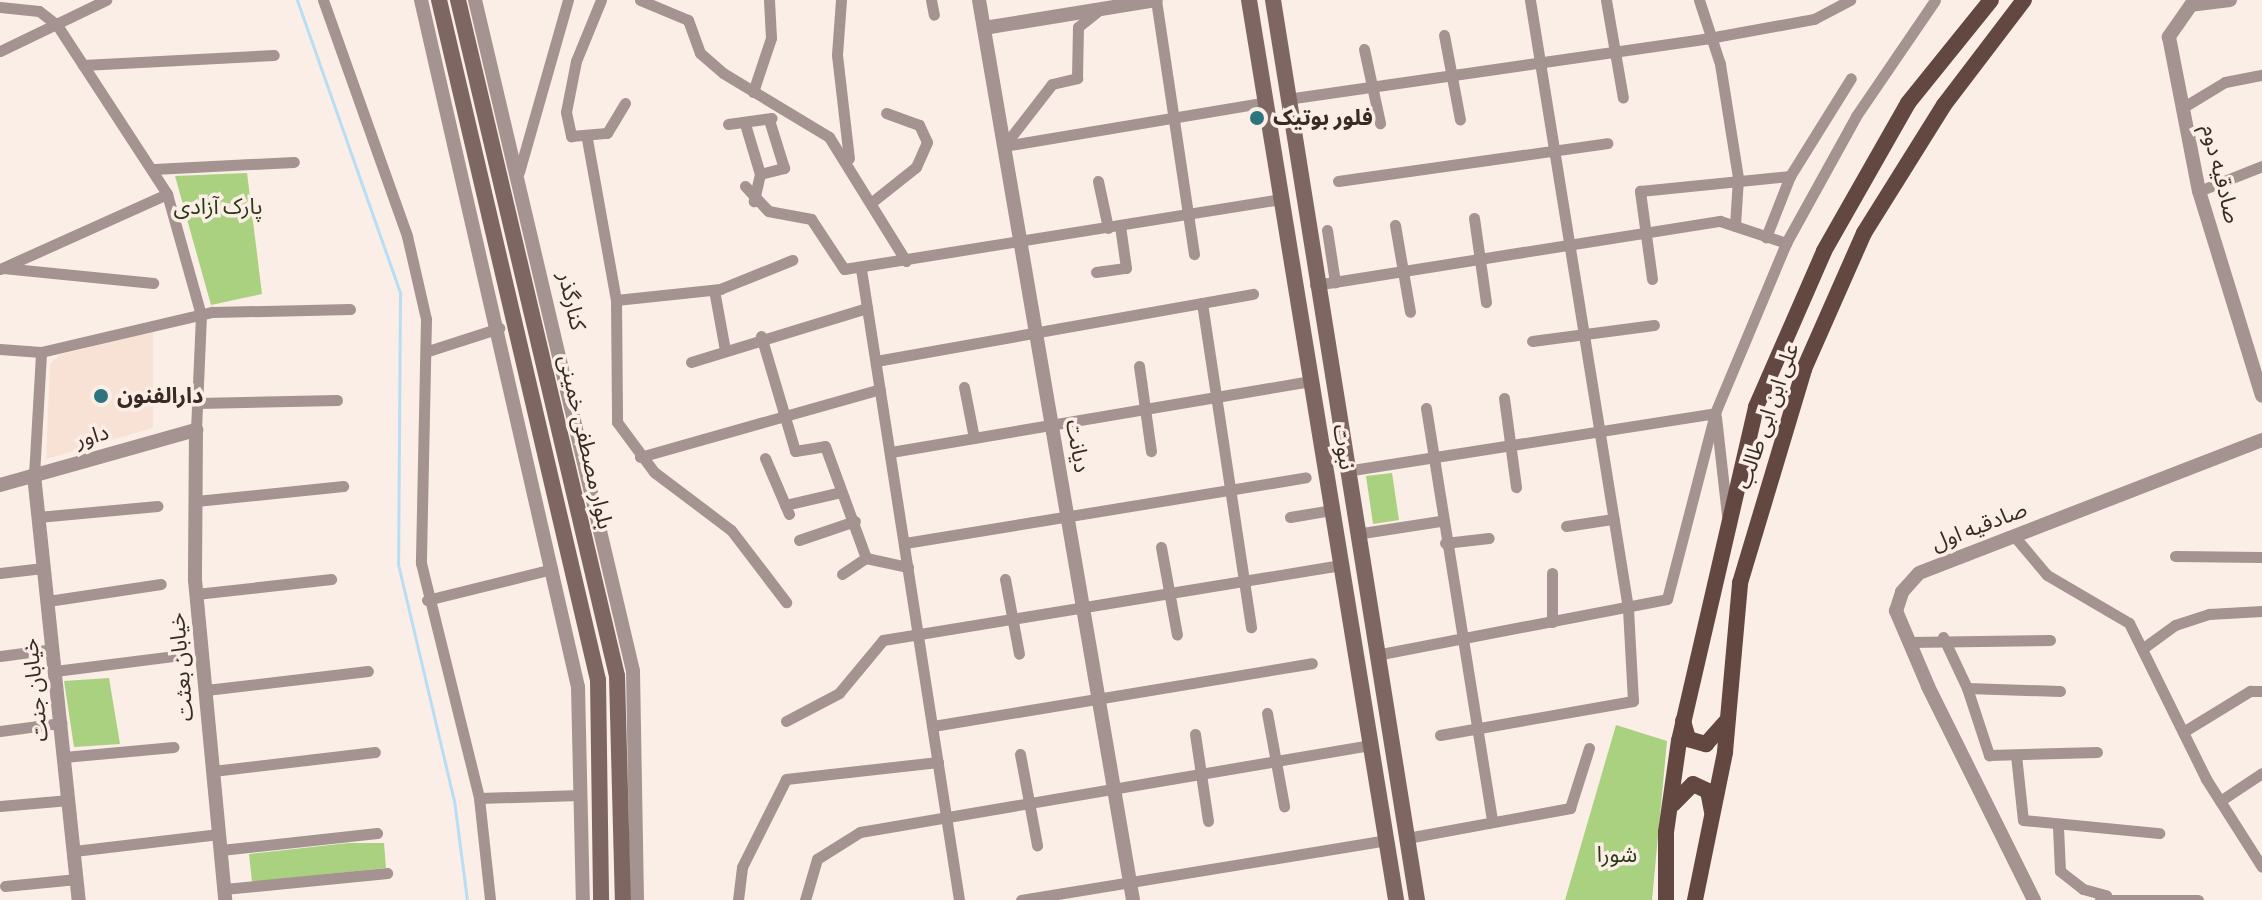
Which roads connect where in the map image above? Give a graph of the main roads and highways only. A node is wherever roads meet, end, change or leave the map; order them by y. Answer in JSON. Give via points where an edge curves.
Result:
{"nodes":[{"id":1,"x":439,"y":0,"type":"edge"},
{"id":2,"x":458,"y":0,"type":"edge"},
{"id":3,"x":1249,"y":0,"type":"edge"},
{"id":4,"x":1273,"y":0,"type":"edge"},
{"id":5,"x":1991,"y":0,"type":"edge"},
{"id":6,"x":2024,"y":0,"type":"edge"},
{"id":7,"x":1287,"y":99,"type":"junction"},
{"id":8,"x":1266,"y":102,"type":"junction"},
{"id":9,"x":1329,"y":379,"type":"junction"},
{"id":10,"x":1312,"y":381,"type":"junction"},
{"id":11,"x":1683,"y":719,"type":"junction"},
{"id":12,"x":1728,"y":720,"type":"junction"},
{"id":13,"x":1390,"y":742,"type":"junction"},
{"id":14,"x":1370,"y":745,"type":"junction"},
{"id":15,"x":1668,"y":819,"type":"junction"},
{"id":16,"x":1712,"y":822,"type":"junction"},
{"id":17,"x":601,"y":900,"type":"edge"},
{"id":18,"x":623,"y":900,"type":"edge"},
{"id":19,"x":1396,"y":900,"type":"edge"},
{"id":20,"x":1417,"y":900,"type":"edge"},
{"id":21,"x":1666,"y":900,"type":"edge"},
{"id":22,"x":1695,"y":900,"type":"edge"}],
"edges":[{"from":1,"to":17,"type":"main road","name":"بلوار مصطفی خمینی","via":[[598,680]]},
{"from":2,"to":18,"type":"main road","name":"بلوار مصطفی خمینی","via":[[617,676]]},
{"from":3,"to":8,"type":"main road","name":"نبوت"},
{"from":4,"to":7,"type":"main road","name":"نبوت"},
{"from":5,"to":11,"type":"main road","name":"علی ابن ابی طالب","via":[[1908,103],[1824,251],[1756,407]]},
{"from":6,"to":12,"type":"main road","name":"علی ابن ابی طالب","via":[[1944,105],[1864,233],[1804,369],[1740,583]]},
{"from":7,"to":8,"type":"main road"},
{"from":7,"to":9,"type":"main road","name":"نبوت"},
{"from":8,"to":10,"type":"main road","name":"نبوت"},
{"from":9,"to":10,"type":"main road"},
{"from":9,"to":13,"type":"main road","name":"نبوت"},
{"from":10,"to":14,"type":"main road","name":"نبوت"},
{"from":11,"to":12,"type":"main road","via":[[1688,739],[1706,744]]},
{"from":11,"to":15,"type":"main road","name":"علی ابن ابی طالب"},
{"from":12,"to":16,"type":"main road","name":"علی ابن ابی طالب"},
{"from":13,"to":14,"type":"main road"},
{"from":13,"to":20,"type":"main road","name":"نبوت"},
{"from":14,"to":19,"type":"main road","name":"نبوت"},
{"from":15,"to":16,"type":"main road","via":[[1678,793],[1693,784],[1708,791]]},
{"from":15,"to":21,"type":"main road","name":"علی ابن ابی طالب"},
{"from":16,"to":22,"type":"main road","name":"علی ابن ابی طالب"}]}
